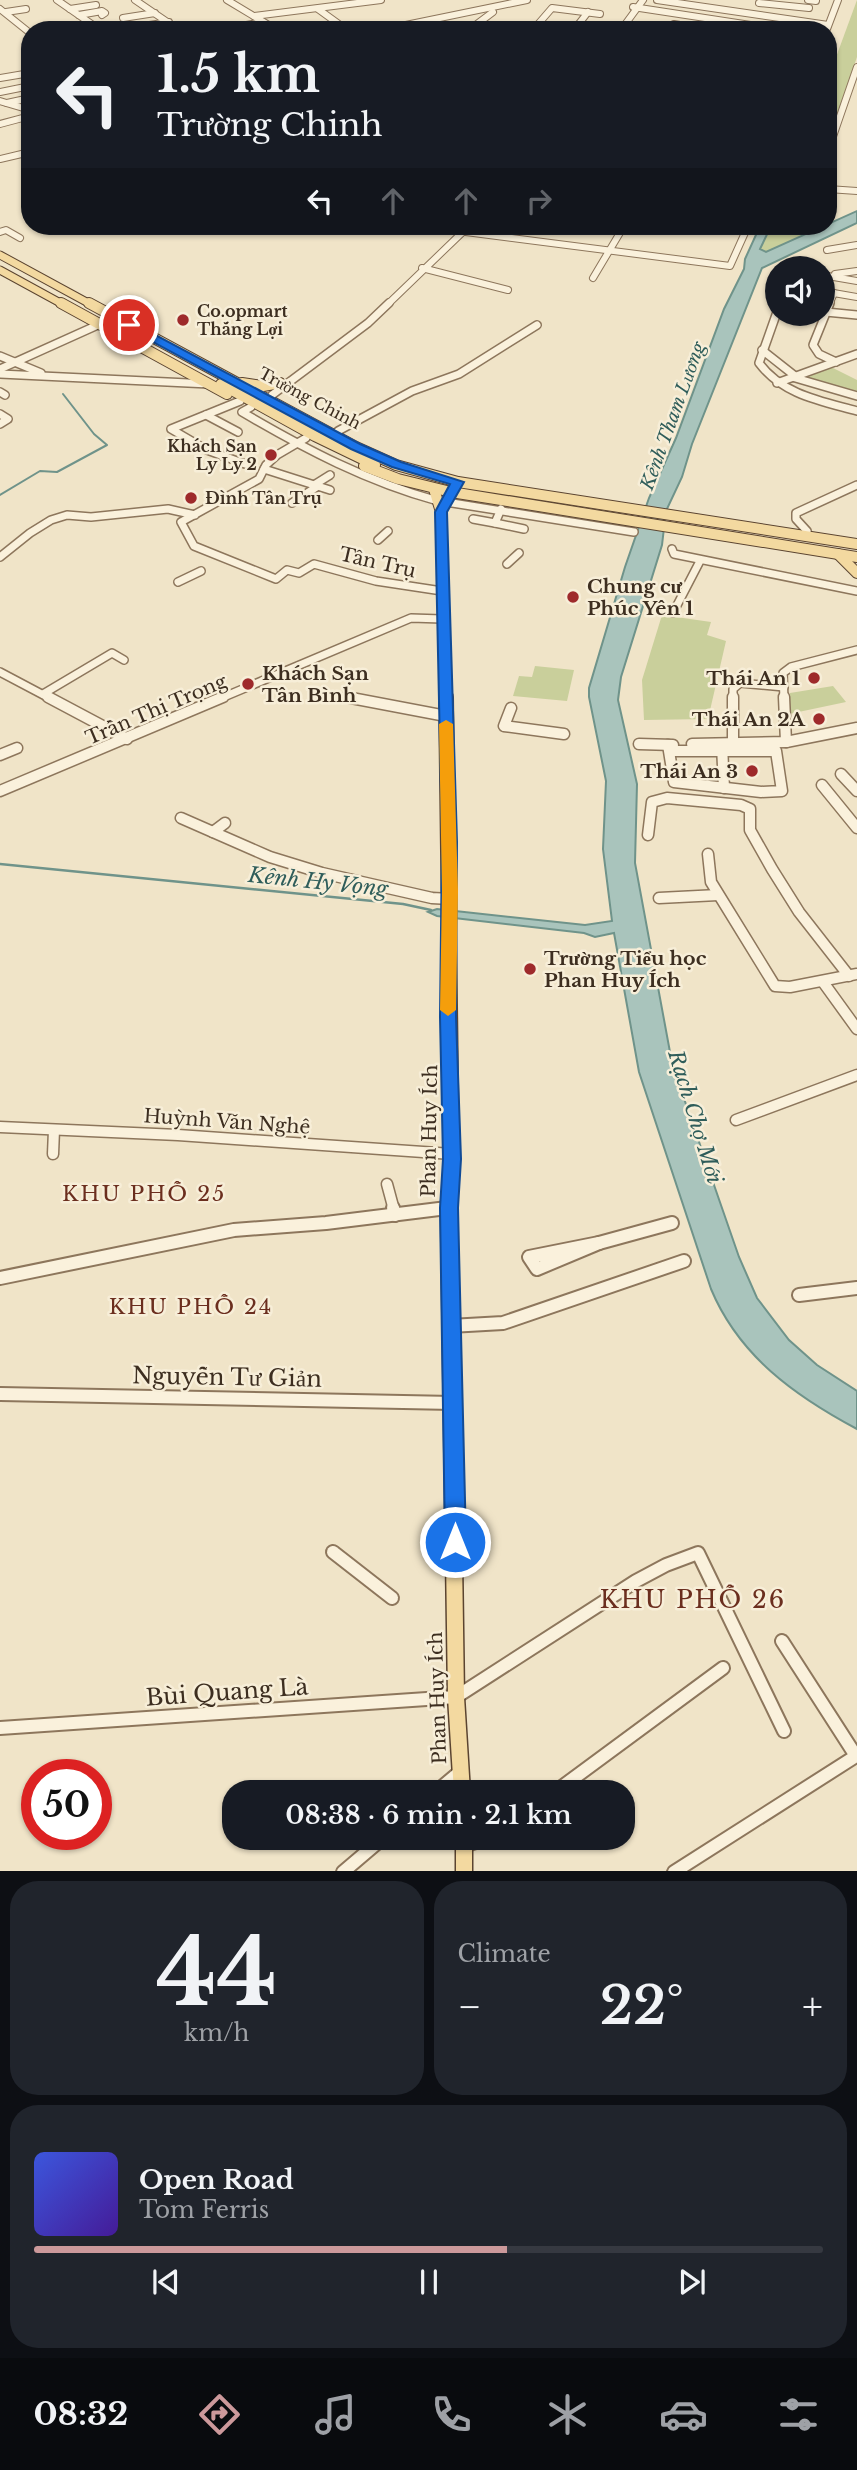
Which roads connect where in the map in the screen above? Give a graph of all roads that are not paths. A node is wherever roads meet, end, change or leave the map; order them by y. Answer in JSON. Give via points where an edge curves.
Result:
{"nodes":[{"id":1,"x":70,"y":0,"type":"edge"},
{"id":2,"x":84,"y":0,"type":"edge"},
{"id":3,"x":135,"y":0,"type":"edge"},
{"id":4,"x":227,"y":0,"type":"edge"},
{"id":5,"x":381,"y":0,"type":"edge"},
{"id":6,"x":527,"y":0,"type":"edge"},
{"id":7,"x":640,"y":0,"type":"edge"},
{"id":8,"x":657,"y":0,"type":"edge"},
{"id":9,"x":710,"y":0,"type":"edge"},
{"id":10,"x":735,"y":0,"type":"edge"},
{"id":11,"x":796,"y":0,"type":"edge"},
{"id":12,"x":808,"y":0,"type":"edge"},
{"id":13,"x":838,"y":0,"type":"edge"},
{"id":14,"x":677,"y":1,"type":"edge"},
{"id":15,"x":816,"y":1,"type":"edge"},
{"id":16,"x":60,"y":2,"type":"edge"},
{"id":17,"x":760,"y":2,"type":"edge"},
{"id":18,"x":777,"y":4,"type":"edge"},
{"id":19,"x":96,"y":5,"type":"dead end"},
{"id":20,"x":793,"y":6,"type":"junction"},
{"id":21,"x":635,"y":7,"type":"junction"},
{"id":22,"x":706,"y":7,"type":"junction"},
{"id":23,"x":122,"y":8,"type":"dead end"},
{"id":24,"x":26,"y":9,"type":"dead end"},
{"id":25,"x":70,"y":9,"type":"junction"},
{"id":26,"x":318,"y":9,"type":"junction"},
{"id":27,"x":730,"y":10,"type":"junction"},
{"id":28,"x":808,"y":10,"type":"junction"},
{"id":29,"x":2,"y":11,"type":"edge"},
{"id":30,"x":493,"y":12,"type":"dead end"},
{"id":31,"x":589,"y":12,"type":"junction"},
{"id":32,"x":155,"y":13,"type":"junction"},
{"id":33,"x":600,"y":14,"type":"dead end"},
{"id":34,"x":754,"y":14,"type":"junction"},
{"id":35,"x":79,"y":15,"type":"junction"},
{"id":36,"x":102,"y":15,"type":"dead end"},
{"id":37,"x":254,"y":16,"type":"junction"},
{"id":38,"x":132,"y":17,"type":"junction"},
{"id":39,"x":790,"y":17,"type":"junction"},
{"id":40,"x":114,"y":18,"type":"dead end"},
{"id":41,"x":86,"y":21,"type":"edge"},
{"id":42,"x":104,"y":21,"type":"edge"},
{"id":43,"x":124,"y":21,"type":"edge"},
{"id":44,"x":167,"y":21,"type":"edge"},
{"id":45,"x":262,"y":21,"type":"edge"},
{"id":46,"x":335,"y":21,"type":"edge"},
{"id":47,"x":425,"y":21,"type":"edge"},
{"id":48,"x":481,"y":21,"type":"edge"},
{"id":49,"x":541,"y":21,"type":"edge"},
{"id":50,"x":582,"y":21,"type":"edge"},
{"id":51,"x":625,"y":21,"type":"edge"},
{"id":52,"x":713,"y":21,"type":"edge"},
{"id":53,"x":750,"y":21,"type":"edge"},
{"id":54,"x":803,"y":21,"type":"edge"},
{"id":55,"x":830,"y":21,"type":"edge"},
{"id":56,"x":21,"y":26,"type":"edge"},
{"id":57,"x":857,"y":67,"type":"edge"},
{"id":58,"x":21,"y":75,"type":"edge"},
{"id":59,"x":0,"y":78,"type":"edge"},
{"id":60,"x":21,"y":88,"type":"edge"},
{"id":61,"x":0,"y":92,"type":"edge"},
{"id":62,"x":21,"y":99,"type":"edge"},
{"id":63,"x":3,"y":102,"type":"edge"},
{"id":64,"x":21,"y":107,"type":"edge"},
{"id":65,"x":21,"y":119,"type":"edge"},
{"id":66,"x":0,"y":124,"type":"edge"},
{"id":67,"x":837,"y":125,"type":"edge"},
{"id":68,"x":21,"y":154,"type":"edge"},
{"id":69,"x":0,"y":159,"type":"edge"},
{"id":70,"x":837,"y":190,"type":"edge"},
{"id":71,"x":857,"y":191,"type":"edge"},
{"id":72,"x":0,"y":232,"type":"edge"},
{"id":73,"x":456,"y":235,"type":"edge"},
{"id":74,"x":496,"y":235,"type":"edge"},
{"id":75,"x":619,"y":235,"type":"edge"},
{"id":76,"x":744,"y":235,"type":"edge"},
{"id":77,"x":20,"y":238,"type":"dead end"},
{"id":78,"x":856,"y":246,"type":"edge"},
{"id":79,"x":827,"y":250,"type":"dead end"},
{"id":80,"x":609,"y":251,"type":"junction"},
{"id":81,"x":0,"y":252,"type":"edge"},
{"id":82,"x":0,"y":264,"type":"edge"},
{"id":83,"x":424,"y":269,"type":"junction"},
{"id":84,"x":0,"y":270,"type":"edge"},
{"id":85,"x":857,"y":271,"type":"edge"},
{"id":86,"x":835,"y":274,"type":"edge"},
{"id":87,"x":835,"y":277,"type":"edge"},
{"id":88,"x":593,"y":278,"type":"dead end"},
{"id":89,"x":857,"y":281,"type":"edge"},
{"id":90,"x":508,"y":290,"type":"dead end"},
{"id":91,"x":835,"y":293,"type":"edge"},
{"id":92,"x":857,"y":297,"type":"edge"},
{"id":93,"x":835,"y":313,"type":"edge"},
{"id":94,"x":857,"y":315,"type":"edge"},
{"id":95,"x":100,"y":324,"type":"junction"},
{"id":96,"x":537,"y":325,"type":"dead end"},
{"id":97,"x":771,"y":326,"type":"edge"},
{"id":98,"x":820,"y":326,"type":"edge"},
{"id":99,"x":341,"y":340,"type":"junction"},
{"id":100,"x":160,"y":346,"type":"junction"},
{"id":101,"x":762,"y":349,"type":"junction"},
{"id":102,"x":857,"y":354,"type":"edge"},
{"id":103,"x":0,"y":356,"type":"edge"},
{"id":104,"x":14,"y":361,"type":"junction"},
{"id":105,"x":836,"y":362,"type":"junction"},
{"id":106,"x":0,"y":371,"type":"edge"},
{"id":107,"x":48,"y":376,"type":"junction"},
{"id":108,"x":794,"y":377,"type":"junction"},
{"id":109,"x":233,"y":381,"type":"junction"},
{"id":110,"x":280,"y":383,"type":"junction"},
{"id":111,"x":777,"y":383,"type":"junction"},
{"id":112,"x":210,"y":384,"type":"junction"},
{"id":113,"x":252,"y":384,"type":"junction"},
{"id":114,"x":857,"y":396,"type":"edge"},
{"id":115,"x":257,"y":399,"type":"junction"},
{"id":116,"x":857,"y":411,"type":"edge"},
{"id":117,"x":0,"y":414,"type":"edge"},
{"id":118,"x":206,"y":415,"type":"junction"},
{"id":119,"x":0,"y":424,"type":"edge"},
{"id":120,"x":338,"y":431,"type":"junction"},
{"id":121,"x":238,"y":432,"type":"dead end"},
{"id":122,"x":306,"y":438,"type":"junction"},
{"id":123,"x":295,"y":444,"type":"junction"},
{"id":124,"x":245,"y":464,"type":"dead end"},
{"id":125,"x":264,"y":470,"type":"junction"},
{"id":126,"x":330,"y":475,"type":"dead end"},
{"id":127,"x":440,"y":482,"type":"junction"},
{"id":128,"x":857,"y":485,"type":"edge"},
{"id":129,"x":316,"y":486,"type":"junction"},
{"id":130,"x":330,"y":490,"type":"dead end"},
{"id":131,"x":450,"y":493,"type":"junction"},
{"id":132,"x":491,"y":494,"type":"junction"},
{"id":133,"x":470,"y":496,"type":"junction"},
{"id":134,"x":564,"y":502,"type":"junction"},
{"id":135,"x":292,"y":503,"type":"dead end"},
{"id":136,"x":501,"y":509,"type":"junction"},
{"id":137,"x":627,"y":512,"type":"junction"},
{"id":138,"x":195,"y":516,"type":"junction"},
{"id":139,"x":473,"y":519,"type":"dead end"},
{"id":140,"x":688,"y":521,"type":"junction"},
{"id":141,"x":495,"y":523,"type":"junction"},
{"id":142,"x":524,"y":529,"type":"dead end"},
{"id":143,"x":388,"y":531,"type":"dead end"},
{"id":144,"x":807,"y":531,"type":"junction"},
{"id":145,"x":634,"y":532,"type":"dead end"},
{"id":146,"x":378,"y":540,"type":"dead end"},
{"id":147,"x":857,"y":542,"type":"edge"},
{"id":148,"x":671,"y":550,"type":"dead end"},
{"id":149,"x":835,"y":551,"type":"junction"},
{"id":150,"x":519,"y":553,"type":"dead end"},
{"id":151,"x":0,"y":557,"type":"edge"},
{"id":152,"x":699,"y":561,"type":"junction"},
{"id":153,"x":856,"y":562,"type":"edge"},
{"id":154,"x":507,"y":564,"type":"dead end"},
{"id":155,"x":201,"y":571,"type":"dead end"},
{"id":156,"x":178,"y":582,"type":"dead end"},
{"id":157,"x":857,"y":591,"type":"edge"},
{"id":158,"x":442,"y":592,"type":"junction"},
{"id":159,"x":673,"y":613,"type":"dead end"},
{"id":160,"x":442,"y":619,"type":"junction"},
{"id":161,"x":857,"y":650,"type":"edge"},
{"id":162,"x":124,"y":660,"type":"dead end"},
{"id":163,"x":2,"y":675,"type":"edge"},
{"id":164,"x":784,"y":687,"type":"junction"},
{"id":165,"x":43,"y":694,"type":"junction"},
{"id":166,"x":345,"y":697,"type":"dead end"},
{"id":167,"x":511,"y":708,"type":"dead end"},
{"id":168,"x":446,"y":716,"type":"junction"},
{"id":169,"x":857,"y":728,"type":"edge"},
{"id":170,"x":564,"y":734,"type":"dead end"},
{"id":171,"x":127,"y":739,"type":"junction"},
{"id":172,"x":786,"y":742,"type":"junction"},
{"id":173,"x":639,"y":744,"type":"dead end"},
{"id":174,"x":733,"y":744,"type":"junction"},
{"id":175,"x":17,"y":748,"type":"dead end"},
{"id":176,"x":669,"y":748,"type":"junction"},
{"id":177,"x":722,"y":748,"type":"junction"},
{"id":178,"x":0,"y":755,"type":"edge"},
{"id":179,"x":841,"y":774,"type":"dead end"},
{"id":180,"x":822,"y":785,"type":"dead end"},
{"id":181,"x":724,"y":788,"type":"junction"},
{"id":182,"x":0,"y":791,"type":"edge"},
{"id":183,"x":857,"y":791,"type":"edge"},
{"id":184,"x":181,"y":818,"type":"dead end"},
{"id":185,"x":225,"y":823,"type":"dead end"},
{"id":186,"x":857,"y":828,"type":"edge"},
{"id":187,"x":213,"y":832,"type":"junction"},
{"id":188,"x":648,"y":835,"type":"dead end"},
{"id":189,"x":708,"y":854,"type":"dead end"},
{"id":190,"x":718,"y":895,"type":"junction"},
{"id":191,"x":659,"y":898,"type":"dead end"},
{"id":192,"x":450,"y":900,"type":"junction"},
{"id":193,"x":853,"y":975,"type":"edge"},
{"id":194,"x":823,"y":982,"type":"junction"},
{"id":195,"x":857,"y":1029,"type":"edge"},
{"id":196,"x":857,"y":1075,"type":"edge"},
{"id":197,"x":736,"y":1119,"type":"dead end"},
{"id":198,"x":0,"y":1127,"type":"edge"},
{"id":199,"x":54,"y":1130,"type":"junction"},
{"id":200,"x":53,"y":1154,"type":"dead end"},
{"id":201,"x":452,"y":1154,"type":"junction"},
{"id":202,"x":387,"y":1184,"type":"dead end"},
{"id":203,"x":449,"y":1208,"type":"junction"},
{"id":204,"x":395,"y":1215,"type":"junction"},
{"id":205,"x":673,"y":1223,"type":"dead end"},
{"id":206,"x":599,"y":1242,"type":"junction"},
{"id":207,"x":684,"y":1261,"type":"dead end"},
{"id":208,"x":0,"y":1278,"type":"edge"},
{"id":209,"x":857,"y":1289,"type":"edge"},
{"id":210,"x":799,"y":1295,"type":"dead end"},
{"id":211,"x":450,"y":1326,"type":"junction"},
{"id":212,"x":0,"y":1394,"type":"edge"},
{"id":213,"x":453,"y":1403,"type":"junction"},
{"id":214,"x":333,"y":1552,"type":"dead end"},
{"id":215,"x":391,"y":1598,"type":"dead end"},
{"id":216,"x":782,"y":1641,"type":"dead end"},
{"id":217,"x":723,"y":1668,"type":"dead end"},
{"id":218,"x":456,"y":1697,"type":"junction"},
{"id":219,"x":0,"y":1728,"type":"edge"},
{"id":220,"x":784,"y":1731,"type":"dead end"},
{"id":221,"x":461,"y":1770,"type":"junction"},
{"id":222,"x":450,"y":1780,"type":"edge"},
{"id":223,"x":461,"y":1780,"type":"edge"},
{"id":224,"x":571,"y":1780,"type":"edge"},
{"id":225,"x":368,"y":1850,"type":"edge"},
{"id":226,"x":464,"y":1850,"type":"edge"},
{"id":227,"x":343,"y":1871,"type":"edge"},
{"id":228,"x":464,"y":1871,"type":"edge"},
{"id":229,"x":674,"y":1871,"type":"edge"}],
"edges":[{"from":1,"to":16,"type":"street"},
{"from":2,"to":16,"type":"street"},
{"from":3,"to":32,"type":"street"},
{"from":4,"to":37,"type":"street"},
{"from":5,"to":26,"type":"street"},
{"from":6,"to":47,"type":"street"},
{"from":7,"to":21,"type":"street"},
{"from":8,"to":14,"type":"street"},
{"from":9,"to":22,"type":"street"},
{"from":10,"to":27,"type":"street"},
{"from":11,"to":20,"type":"street"},
{"from":12,"to":15,"type":"street"},
{"from":13,"to":55,"type":"street"},
{"from":14,"to":22,"type":"street"},
{"from":16,"to":25,"type":"street"},
{"from":17,"to":18,"type":"street"},
{"from":17,"to":34,"type":"street"},
{"from":18,"to":20,"type":"street"},
{"from":18,"to":28,"type":"street"},
{"from":18,"to":39,"type":"street","via":[[774,12]]},
{"from":19,"to":25,"type":"street"},
{"from":20,"to":28,"type":"street"},
{"from":21,"to":51,"type":"street"},
{"from":21,"to":52,"type":"street"},
{"from":22,"to":27,"type":"street"},
{"from":23,"to":38,"type":"street"},
{"from":24,"to":29,"type":"street"},
{"from":25,"to":35,"type":"street"},
{"from":26,"to":37,"type":"street"},
{"from":26,"to":46,"type":"street"},
{"from":27,"to":34,"type":"street"},
{"from":28,"to":39,"type":"street"},
{"from":29,"to":56,"type":"street"},
{"from":30,"to":48,"type":"street"},
{"from":31,"to":33,"type":"street"},
{"from":31,"to":49,"type":"street","via":[[556,8]]},
{"from":31,"to":50,"type":"street"},
{"from":32,"to":38,"type":"street"},
{"from":32,"to":44,"type":"street"},
{"from":34,"to":39,"type":"street"},
{"from":34,"to":53,"type":"street"},
{"from":35,"to":36,"type":"street","via":[[102,11]]},
{"from":35,"to":41,"type":"street"},
{"from":37,"to":45,"type":"street"},
{"from":38,"to":43,"type":"street"},
{"from":39,"to":54,"type":"street"},
{"from":40,"to":42,"type":"street"},
{"from":57,"to":67,"type":"street"},
{"from":58,"to":59,"type":"street"},
{"from":60,"to":61,"type":"street"},
{"from":62,"to":63,"type":"street"},
{"from":63,"to":64,"type":"street"},
{"from":65,"to":66,"type":"street"},
{"from":68,"to":69,"type":"street"},
{"from":70,"to":71,"type":"street"},
{"from":72,"to":77,"type":"street","via":[[6,230]]},
{"from":73,"to":83,"type":"street"},
{"from":74,"to":80,"type":"street"},
{"from":75,"to":80,"type":"street"},
{"from":76,"to":80,"type":"street","via":[[730,265]]},
{"from":78,"to":79,"type":"street"},
{"from":80,"to":88,"type":"street"},
{"from":81,"to":100,"type":"main road","name":"Trường Chinh"},
{"from":82,"to":100,"type":"main road","name":"Trường Chinh"},
{"from":83,"to":90,"type":"street"},
{"from":83,"to":99,"type":"street"},
{"from":84,"to":95,"type":"main road","name":"Trường Chinh"},
{"from":85,"to":86,"type":"street"},
{"from":87,"to":89,"type":"street"},
{"from":91,"to":92,"type":"street"},
{"from":93,"to":94,"type":"street"},
{"from":95,"to":100,"type":"main road","name":"Trường Chinh"},
{"from":95,"to":104,"type":"street"},
{"from":96,"to":120,"type":"street","via":[[459,374],[412,391]]},
{"from":97,"to":101,"type":"street"},
{"from":98,"to":105,"type":"street","via":[[813,345],[819,354]]},
{"from":99,"to":110,"type":"street"},
{"from":99,"to":115,"type":"street"},
{"from":100,"to":109,"type":"main road","name":"Trường Chinh"},
{"from":100,"to":112,"type":"main road","name":"Trường Chinh"},
{"from":100,"to":113,"type":"main road","name":"Trường Chinh"},
{"from":100,"to":115,"type":"main road","name":"Trường Chinh"},
{"from":101,"to":108,"type":"street"},
{"from":101,"to":111,"type":"street","via":[[760,363]]},
{"from":102,"to":105,"type":"street"},
{"from":103,"to":104,"type":"street"},
{"from":104,"to":106,"type":"street"},
{"from":104,"to":107,"type":"street"},
{"from":105,"to":108,"type":"street"},
{"from":106,"to":107,"type":"street"},
{"from":107,"to":112,"type":"street"},
{"from":108,"to":111,"type":"street"},
{"from":108,"to":114,"type":"street"},
{"from":109,"to":113,"type":"main road"},
{"from":109,"to":115,"type":"main road","name":"Trường Chinh"},
{"from":110,"to":113,"type":"main road"},
{"from":110,"to":115,"type":"street"},
{"from":111,"to":116,"type":"street"},
{"from":112,"to":115,"type":"main road","name":"Trường Chinh"},
{"from":113,"to":115,"type":"main road","name":"Trường Chinh"},
{"from":115,"to":118,"type":"street"},
{"from":115,"to":120,"type":"main road","name":"Trường Chinh"},
{"from":115,"to":122,"type":"main road","name":"Trường Chinh"},
{"from":115,"to":123,"type":"street","name":"Trường Chinh","via":[[242,412]]},
{"from":115,"to":127,"type":"main road","name":"Trường Chinh","via":[[350,454],[396,473]]},
{"from":117,"to":119,"type":"street","via":[[8,419]]},
{"from":118,"to":121,"type":"street"},
{"from":118,"to":124,"type":"street","via":[[171,429],[207,450]]},
{"from":120,"to":127,"type":"main road","name":"Trường Chinh"},
{"from":122,"to":123,"type":"street"},
{"from":122,"to":127,"type":"main road","name":"Trường Chinh","via":[[375,471]]},
{"from":123,"to":125,"type":"street"},
{"from":123,"to":131,"type":"street","name":"Trường Chinh","via":[[424,498]]},
{"from":125,"to":129,"type":"street"},
{"from":125,"to":138,"type":"street","via":[[259,480]]},
{"from":126,"to":129,"type":"street"},
{"from":127,"to":131,"type":"main road"},
{"from":127,"to":131,"type":"main road","name":"Trường Chinh"},
{"from":127,"to":131,"type":"main road","name":"Trường Chinh"},
{"from":128,"to":144,"type":"street","via":[[796,513]]},
{"from":129,"to":130,"type":"street"},
{"from":129,"to":135,"type":"street"},
{"from":131,"to":132,"type":"main road","name":"Trường Chinh"},
{"from":131,"to":133,"type":"main road","name":"Trường Chinh"},
{"from":131,"to":134,"type":"main road","name":"Trường Chinh"},
{"from":131,"to":136,"type":"street","name":"Trường Chinh"},
{"from":131,"to":158,"type":"main road","name":"Phan Huy Ích"},
{"from":132,"to":133,"type":"main road"},
{"from":132,"to":134,"type":"main road","name":"Trường Chinh"},
{"from":133,"to":134,"type":"main road","name":"Trường Chinh"},
{"from":134,"to":137,"type":"main road","name":"Trường Chinh"},
{"from":134,"to":137,"type":"main road","name":"Trường Chinh"},
{"from":136,"to":141,"type":"street"},
{"from":136,"to":145,"type":"street","name":"Trường Chinh"},
{"from":137,"to":140,"type":"main road"},
{"from":137,"to":140,"type":"main road"},
{"from":138,"to":151,"type":"street","via":[[168,509],[67,515],[30,533]]},
{"from":138,"to":158,"type":"street","name":"Tân Trụ","via":[[181,524],[194,546],[276,579],[287,570],[299,573],[314,564]]},
{"from":139,"to":141,"type":"street"},
{"from":140,"to":144,"type":"main road"},
{"from":140,"to":147,"type":"main road"},
{"from":140,"to":149,"type":"main road"},
{"from":141,"to":142,"type":"street"},
{"from":143,"to":146,"type":"street"},
{"from":144,"to":147,"type":"main road"},
{"from":148,"to":152,"type":"street"},
{"from":149,"to":153,"type":"main road"},
{"from":149,"to":153,"type":"main road"},
{"from":150,"to":154,"type":"street"},
{"from":152,"to":157,"type":"street"},
{"from":152,"to":159,"type":"street"},
{"from":155,"to":156,"type":"street"},
{"from":158,"to":160,"type":"main road","name":"Phan Huy Ích"},
{"from":160,"to":168,"type":"main road","name":"Phan Huy Ích"},
{"from":160,"to":171,"type":"street","name":"Trần Thị Trọng","via":[[411,618]]},
{"from":161,"to":164,"type":"street","via":[[791,667],[783,673]]},
{"from":162,"to":165,"type":"street","via":[[112,653]]},
{"from":163,"to":165,"type":"street"},
{"from":164,"to":172,"type":"street"},
{"from":164,"to":174,"type":"street","via":[[740,683],[733,689]]},
{"from":165,"to":171,"type":"street"},
{"from":166,"to":168,"type":"street"},
{"from":167,"to":170,"type":"street","via":[[504,726]]},
{"from":168,"to":192,"type":"main road","name":"Phan Huy Ích"},
{"from":169,"to":172,"type":"street"},
{"from":171,"to":182,"type":"street","name":"Trần Thị Trọng"},
{"from":172,"to":174,"type":"street"},
{"from":173,"to":176,"type":"street"},
{"from":174,"to":177,"type":"street"},
{"from":175,"to":178,"type":"street"},
{"from":176,"to":177,"type":"street"},
{"from":176,"to":181,"type":"street","via":[[674,782]]},
{"from":177,"to":181,"type":"street"},
{"from":177,"to":181,"type":"street","via":[[776,751],[782,791]]},
{"from":179,"to":183,"type":"street"},
{"from":180,"to":186,"type":"street"},
{"from":184,"to":187,"type":"street"},
{"from":185,"to":187,"type":"street"},
{"from":187,"to":192,"type":"street","via":[[270,858],[322,873]]},
{"from":188,"to":193,"type":"street","via":[[652,802],[667,798],[750,809],[750,830],[772,869],[799,912]]},
{"from":189,"to":190,"type":"street","via":[[711,883]]},
{"from":190,"to":191,"type":"street"},
{"from":190,"to":194,"type":"street","via":[[775,986]]},
{"from":192,"to":201,"type":"main road","name":"Phan Huy Ích"},
{"from":193,"to":194,"type":"street"},
{"from":194,"to":195,"type":"street"},
{"from":196,"to":197,"type":"street"},
{"from":198,"to":199,"type":"street","name":"Huỳnh Văn Nghệ"},
{"from":199,"to":200,"type":"street"},
{"from":199,"to":201,"type":"street","name":"Huỳnh Văn Nghệ"},
{"from":201,"to":203,"type":"main road","name":"Phan Huy Ích"},
{"from":202,"to":204,"type":"street"},
{"from":203,"to":204,"type":"street"},
{"from":203,"to":211,"type":"main road","name":"Phan Huy Ích"},
{"from":204,"to":208,"type":"street","via":[[234,1230]]},
{"from":205,"to":206,"type":"street"},
{"from":206,"to":206,"type":"street","via":[[576,1247],[529,1257],[537,1269]]},
{"from":207,"to":211,"type":"street","via":[[503,1323]]},
{"from":209,"to":210,"type":"street"},
{"from":211,"to":213,"type":"main road","name":"Phan Huy Ích"},
{"from":212,"to":213,"type":"street","name":"Nguyễn Tư Giản"},
{"from":213,"to":218,"type":"main road","name":"Phan Huy Ích"},
{"from":214,"to":215,"type":"street"},
{"from":216,"to":229,"type":"street","via":[[856,1756]]},
{"from":217,"to":224,"type":"street"},
{"from":218,"to":219,"type":"street","name":"Bùi Quang Là"},
{"from":218,"to":220,"type":"street","via":[[501,1672],[639,1578],[698,1553]]},
{"from":218,"to":221,"type":"main road","name":"Phan Huy Ích"},
{"from":221,"to":222,"type":"street"},
{"from":221,"to":223,"type":"main road","name":"Phan Huy Ích"},
{"from":225,"to":227,"type":"street"},
{"from":226,"to":228,"type":"main road"}]}
